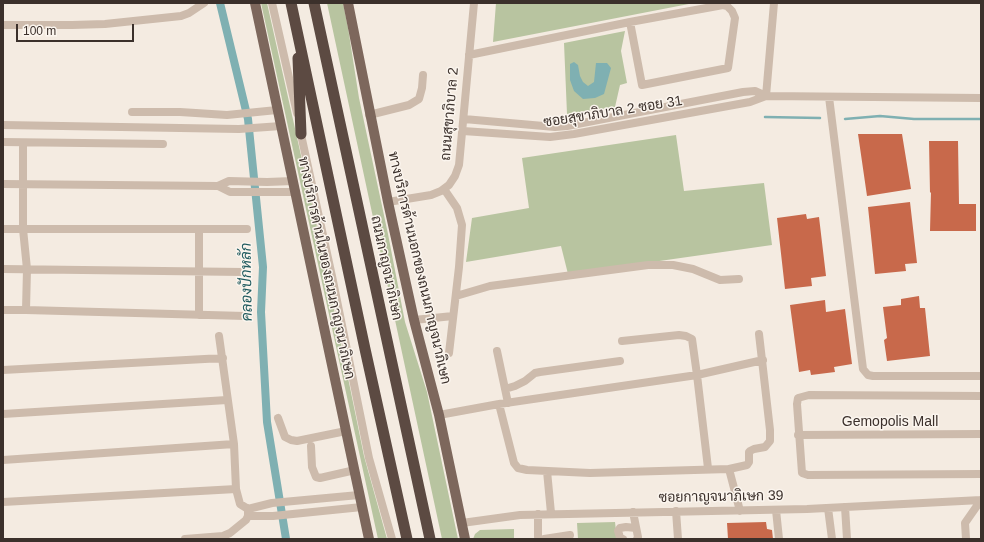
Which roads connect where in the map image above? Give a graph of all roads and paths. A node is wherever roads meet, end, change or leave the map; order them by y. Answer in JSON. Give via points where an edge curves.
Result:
{"nodes":[{"id":1,"x":204,"y":3,"type":"edge"},
{"id":2,"x":255,"y":3,"type":"edge"},
{"id":3,"x":272,"y":3,"type":"edge"},
{"id":4,"x":291,"y":3,"type":"edge"},
{"id":5,"x":314,"y":3,"type":"edge"},
{"id":6,"x":348,"y":3,"type":"edge"},
{"id":7,"x":474,"y":3,"type":"edge"},
{"id":8,"x":774,"y":3,"type":"edge"},
{"id":9,"x":630,"y":22,"type":"junction"},
{"id":10,"x":3,"y":25,"type":"edge"},
{"id":11,"x":296,"y":27,"type":"junction"},
{"id":12,"x":469,"y":55,"type":"junction"},
{"id":13,"x":423,"y":74,"type":"dead end"},
{"id":14,"x":766,"y":96,"type":"junction"},
{"id":15,"x":829,"y":97,"type":"junction"},
{"id":16,"x":981,"y":98,"type":"edge"},
{"id":17,"x":278,"y":110,"type":"junction"},
{"id":18,"x":132,"y":112,"type":"dead end"},
{"id":19,"x":369,"y":115,"type":"junction"},
{"id":20,"x":464,"y":119,"type":"junction"},
{"id":21,"x":3,"y":125,"type":"edge"},
{"id":22,"x":526,"y":125,"type":"junction"},
{"id":23,"x":281,"y":126,"type":"junction"},
{"id":24,"x":463,"y":130,"type":"junction"},
{"id":25,"x":301,"y":134,"type":"junction"},
{"id":26,"x":526,"y":136,"type":"junction"},
{"id":27,"x":3,"y":142,"type":"edge"},
{"id":28,"x":23,"y":143,"type":"junction"},
{"id":29,"x":163,"y":144,"type":"dead end"},
{"id":30,"x":293,"y":181,"type":"junction"},
{"id":31,"x":3,"y":184,"type":"edge"},
{"id":32,"x":24,"y":185,"type":"junction"},
{"id":33,"x":218,"y":186,"type":"junction"},
{"id":34,"x":444,"y":189,"type":"junction"},
{"id":35,"x":296,"y":192,"type":"junction"},
{"id":36,"x":388,"y":202,"type":"junction"},
{"id":37,"x":3,"y":229,"type":"edge"},
{"id":38,"x":23,"y":229,"type":"junction"},
{"id":39,"x":199,"y":229,"type":"junction"},
{"id":40,"x":247,"y":229,"type":"dead end"},
{"id":41,"x":3,"y":269,"type":"edge"},
{"id":42,"x":27,"y":269,"type":"junction"},
{"id":43,"x":200,"y":272,"type":"junction"},
{"id":44,"x":243,"y":272,"type":"dead end"},
{"id":45,"x":739,"y":279,"type":"dead end"},
{"id":46,"x":456,"y":296,"type":"junction"},
{"id":47,"x":3,"y":310,"type":"edge"},
{"id":48,"x":26,"y":310,"type":"junction"},
{"id":49,"x":199,"y":315,"type":"junction"},
{"id":50,"x":245,"y":316,"type":"dead end"},
{"id":51,"x":453,"y":316,"type":"junction"},
{"id":52,"x":414,"y":320,"type":"junction"},
{"id":53,"x":759,"y":334,"type":"dead end"},
{"id":54,"x":219,"y":336,"type":"dead end"},
{"id":55,"x":622,"y":341,"type":"dead end"},
{"id":56,"x":497,"y":351,"type":"dead end"},
{"id":57,"x":449,"y":353,"type":"dead end"},
{"id":58,"x":223,"y":358,"type":"junction"},
{"id":59,"x":763,"y":360,"type":"junction"},
{"id":60,"x":620,"y":361,"type":"dead end"},
{"id":61,"x":3,"y":370,"type":"edge"},
{"id":62,"x":697,"y":375,"type":"junction"},
{"id":63,"x":981,"y":376,"type":"edge"},
{"id":64,"x":505,"y":389,"type":"junction"},
{"id":65,"x":981,"y":396,"type":"edge"},
{"id":66,"x":227,"y":400,"type":"junction"},
{"id":67,"x":504,"y":403,"type":"junction"},
{"id":68,"x":3,"y":414,"type":"edge"},
{"id":69,"x":439,"y":415,"type":"junction"},
{"id":70,"x":278,"y":418,"type":"dead end"},
{"id":71,"x":346,"y":432,"type":"junction"},
{"id":72,"x":981,"y":434,"type":"edge"},
{"id":73,"x":798,"y":435,"type":"junction"},
{"id":74,"x":234,"y":444,"type":"junction"},
{"id":75,"x":311,"y":446,"type":"dead end"},
{"id":76,"x":3,"y":460,"type":"edge"},
{"id":77,"x":708,"y":468,"type":"junction"},
{"id":78,"x":729,"y":469,"type":"junction"},
{"id":79,"x":355,"y":470,"type":"junction"},
{"id":80,"x":547,"y":471,"type":"junction"},
{"id":81,"x":981,"y":474,"type":"edge"},
{"id":82,"x":236,"y":489,"type":"junction"},
{"id":83,"x":359,"y":495,"type":"junction"},
{"id":84,"x":981,"y":500,"type":"edge"},
{"id":85,"x":3,"y":502,"type":"edge"},
{"id":86,"x":362,"y":507,"type":"junction"},
{"id":87,"x":845,"y":507,"type":"junction"},
{"id":88,"x":828,"y":508,"type":"junction"},
{"id":89,"x":776,"y":510,"type":"junction"},
{"id":90,"x":676,"y":511,"type":"junction"},
{"id":91,"x":740,"y":511,"type":"junction"},
{"id":92,"x":248,"y":512,"type":"junction"},
{"id":93,"x":633,"y":512,"type":"junction"},
{"id":94,"x":552,"y":513,"type":"junction"},
{"id":95,"x":538,"y":514,"type":"junction"},
{"id":96,"x":462,"y":523,"type":"junction"},
{"id":97,"x":636,"y":528,"type":"junction"},
{"id":98,"x":570,"y":535,"type":"dead end"},
{"id":99,"x":185,"y":539,"type":"edge"},
{"id":100,"x":369,"y":539,"type":"edge"},
{"id":101,"x":392,"y":539,"type":"edge"},
{"id":102,"x":407,"y":539,"type":"edge"},
{"id":103,"x":430,"y":539,"type":"edge"},
{"id":104,"x":465,"y":539,"type":"edge"},
{"id":105,"x":540,"y":539,"type":"edge"},
{"id":106,"x":544,"y":539,"type":"edge"},
{"id":107,"x":623,"y":539,"type":"edge"},
{"id":108,"x":637,"y":539,"type":"edge"},
{"id":109,"x":678,"y":539,"type":"edge"},
{"id":110,"x":779,"y":539,"type":"edge"},
{"id":111,"x":832,"y":539,"type":"edge"},
{"id":112,"x":847,"y":539,"type":"edge"},
{"id":113,"x":966,"y":539,"type":"edge"}],
"edges":[{"from":1,"to":10,"type":"street","via":[[181,16],[78,25]]},
{"from":2,"to":17,"type":"main road","name":"ทางบริการด้านในของถนนกาญจนาภิเษก"},
{"from":3,"to":25,"type":"street"},
{"from":4,"to":11,"type":"highway"},
{"from":5,"to":103,"type":"highway","name":"ถนนกาญจนาภิเษก"},
{"from":6,"to":19,"type":"main road","name":"ทางบริการด้านนอกของถนนกาญจนาภิเษก"},
{"from":7,"to":12,"type":"street","name":"ถนนสุขาภิบาล 2"},
{"from":8,"to":14,"type":"street"},
{"from":9,"to":9,"type":"street","via":[[642,85],[728,68],[735,18],[727,6]]},
{"from":9,"to":12,"type":"street"},
{"from":11,"to":25,"type":"highway"},
{"from":11,"to":102,"type":"highway"},
{"from":12,"to":20,"type":"street","name":"ถนนสุขาภิบาล 2"},
{"from":13,"to":19,"type":"street","via":[[419,98],[409,105]]},
{"from":14,"to":15,"type":"street","name":"ซอยสุขาภิบาล 2 ซอย 31"},
{"from":14,"to":22,"type":"street","name":"ซอยสุขาภิบาล 2 ซอย 31","via":[[755,91],[743,92],[567,126]]},
{"from":14,"to":26,"type":"street","name":"ซอยสุขาภิบาล 2 ซอย 31","via":[[750,102],[574,134]]},
{"from":15,"to":16,"type":"street","name":"ซอยสุขาภิบาล 2 ซอย 31"},
{"from":15,"to":63,"type":"street","via":[[863,369],[868,375],[873,376]]},
{"from":17,"to":18,"type":"street","via":[[227,115]]},
{"from":17,"to":23,"type":"main road","name":"ทางบริการด้านในของถนนกาญจนาภิเษก"},
{"from":19,"to":36,"type":"main road","name":"ทางบริการด้านนอกของถนนกาญจนาภิเษก"},
{"from":20,"to":22,"type":"street","name":"ซอยสุขาภิบาล 2 ซอย 31"},
{"from":20,"to":24,"type":"street","name":"ถนนสุขาภิบาล 2"},
{"from":21,"to":23,"type":"street","via":[[239,129]]},
{"from":22,"to":26,"type":"street"},
{"from":23,"to":30,"type":"main road","name":"ทางบริการด้านในของถนนกาญจนาภิเษก"},
{"from":24,"to":26,"type":"street","name":"ซอยสุขาภิบาล 2 ซอย 31"},
{"from":24,"to":34,"type":"street","name":"ถนนสุขาภิบาล 2","via":[[460,165]]},
{"from":25,"to":101,"type":"street","via":[[369,458]]},
{"from":27,"to":28,"type":"street"},
{"from":28,"to":29,"type":"street"},
{"from":28,"to":32,"type":"street"},
{"from":30,"to":33,"type":"street","via":[[229,181]]},
{"from":30,"to":35,"type":"main road","name":"ทางบริการด้านในของถนนกาญจนาภิเษก"},
{"from":31,"to":32,"type":"street"},
{"from":32,"to":33,"type":"street"},
{"from":32,"to":38,"type":"street"},
{"from":33,"to":35,"type":"street","via":[[230,192]]},
{"from":34,"to":36,"type":"street","via":[[431,195]]},
{"from":34,"to":46,"type":"street","via":[[457,208],[462,225]]},
{"from":35,"to":71,"type":"main road","name":"ทางบริการด้านในของถนนกาญจนาภิเษก"},
{"from":36,"to":52,"type":"main road","name":"ทางบริการด้านนอกของถนนกาญจนาภิเษก"},
{"from":37,"to":38,"type":"street"},
{"from":38,"to":39,"type":"street"},
{"from":38,"to":42,"type":"street"},
{"from":39,"to":40,"type":"street"},
{"from":39,"to":43,"type":"street"},
{"from":41,"to":42,"type":"street"},
{"from":42,"to":43,"type":"street"},
{"from":42,"to":48,"type":"street"},
{"from":43,"to":44,"type":"street"},
{"from":43,"to":49,"type":"street"},
{"from":45,"to":46,"type":"street","via":[[720,280],[693,268],[648,265],[490,286]]},
{"from":46,"to":51,"type":"street"},
{"from":47,"to":48,"type":"street"},
{"from":48,"to":49,"type":"street"},
{"from":49,"to":50,"type":"street"},
{"from":51,"to":52,"type":"street"},
{"from":51,"to":57,"type":"street"},
{"from":52,"to":69,"type":"main road","name":"ทางบริการด้านนอกของถนนกาญจนาภิเษก"},
{"from":53,"to":59,"type":"street"},
{"from":54,"to":58,"type":"street"},
{"from":55,"to":62,"type":"street","via":[[686,336],[692,339]]},
{"from":56,"to":64,"type":"street"},
{"from":58,"to":61,"type":"street"},
{"from":58,"to":66,"type":"street"},
{"from":59,"to":62,"type":"street"},
{"from":59,"to":78,"type":"street","via":[[770,440],[765,447],[749,452],[747,465]]},
{"from":60,"to":64,"type":"street","via":[[535,373],[525,381]]},
{"from":62,"to":67,"type":"street"},
{"from":62,"to":77,"type":"street"},
{"from":64,"to":67,"type":"street"},
{"from":65,"to":73,"type":"street","via":[[802,396],[796,404]]},
{"from":66,"to":68,"type":"street"},
{"from":66,"to":74,"type":"street"},
{"from":67,"to":69,"type":"street"},
{"from":67,"to":80,"type":"street","via":[[514,462],[518,468]]},
{"from":69,"to":96,"type":"main road","name":"ทางบริการด้านนอกของถนนกาญจนาภิเษก"},
{"from":70,"to":71,"type":"street","via":[[286,437],[290,440],[298,441]]},
{"from":71,"to":79,"type":"main road","name":"ทางบริการด้านในของถนนกาญจนาภิเษก"},
{"from":72,"to":73,"type":"street","name":"Gemopolis Mall"},
{"from":73,"to":81,"type":"street","via":[[802,473]]},
{"from":74,"to":76,"type":"street"},
{"from":74,"to":82,"type":"street"},
{"from":75,"to":79,"type":"street","via":[[312,467],[316,477]]},
{"from":77,"to":78,"type":"street"},
{"from":77,"to":80,"type":"street","via":[[615,473]]},
{"from":78,"to":91,"type":"street"},
{"from":79,"to":83,"type":"main road","name":"ทางบริการด้านในของถนนกาญจนาภิเษก"},
{"from":80,"to":94,"type":"street"},
{"from":82,"to":85,"type":"street"},
{"from":82,"to":92,"type":"street","via":[[240,504]]},
{"from":83,"to":86,"type":"main road","name":"ทางบริการด้านในของถนนกาญจนาภิเษก"},
{"from":83,"to":92,"type":"street","via":[[272,503]]},
{"from":84,"to":87,"type":"street","name":"ซอยกาญจนาภิเษก 39"},
{"from":84,"to":113,"type":"street","via":[[966,523]]},
{"from":86,"to":92,"type":"street","via":[[274,516]]},
{"from":86,"to":100,"type":"main road","name":"ทางบริการด้านในของถนนกาญจนาภิเษก"},
{"from":87,"to":88,"type":"street","name":"ซอยกาญจนาภิเษก 39"},
{"from":87,"to":112,"type":"street"},
{"from":88,"to":89,"type":"street","name":"ซอยกาญจนาภิเษก 39"},
{"from":88,"to":111,"type":"street"},
{"from":89,"to":91,"type":"street","name":"ซอยกาญจนาภิเษก 39"},
{"from":89,"to":110,"type":"street"},
{"from":90,"to":91,"type":"street","name":"ซอยกาญจนาภิเษก 39"},
{"from":90,"to":93,"type":"street","name":"ซอยกาญจนาภิเษก 39"},
{"from":90,"to":109,"type":"street"},
{"from":92,"to":99,"type":"street","via":[[236,529],[223,536]]},
{"from":93,"to":94,"type":"street","name":"ซอยกาญจนาภิเษก 39"},
{"from":93,"to":97,"type":"street"},
{"from":94,"to":95,"type":"street","name":"ซอยกาญจนาภิเษก 39"},
{"from":95,"to":96,"type":"street","name":"ซอยกาญจนาภิเษก 39"},
{"from":95,"to":105,"type":"street"},
{"from":96,"to":104,"type":"main road","name":"ทางบริการด้านนอกของถนนกาญจนาภิเษก"},
{"from":97,"to":107,"type":"street","via":[[620,528],[618,531],[620,538]]},
{"from":97,"to":108,"type":"street"},
{"from":98,"to":106,"type":"street"}]}
